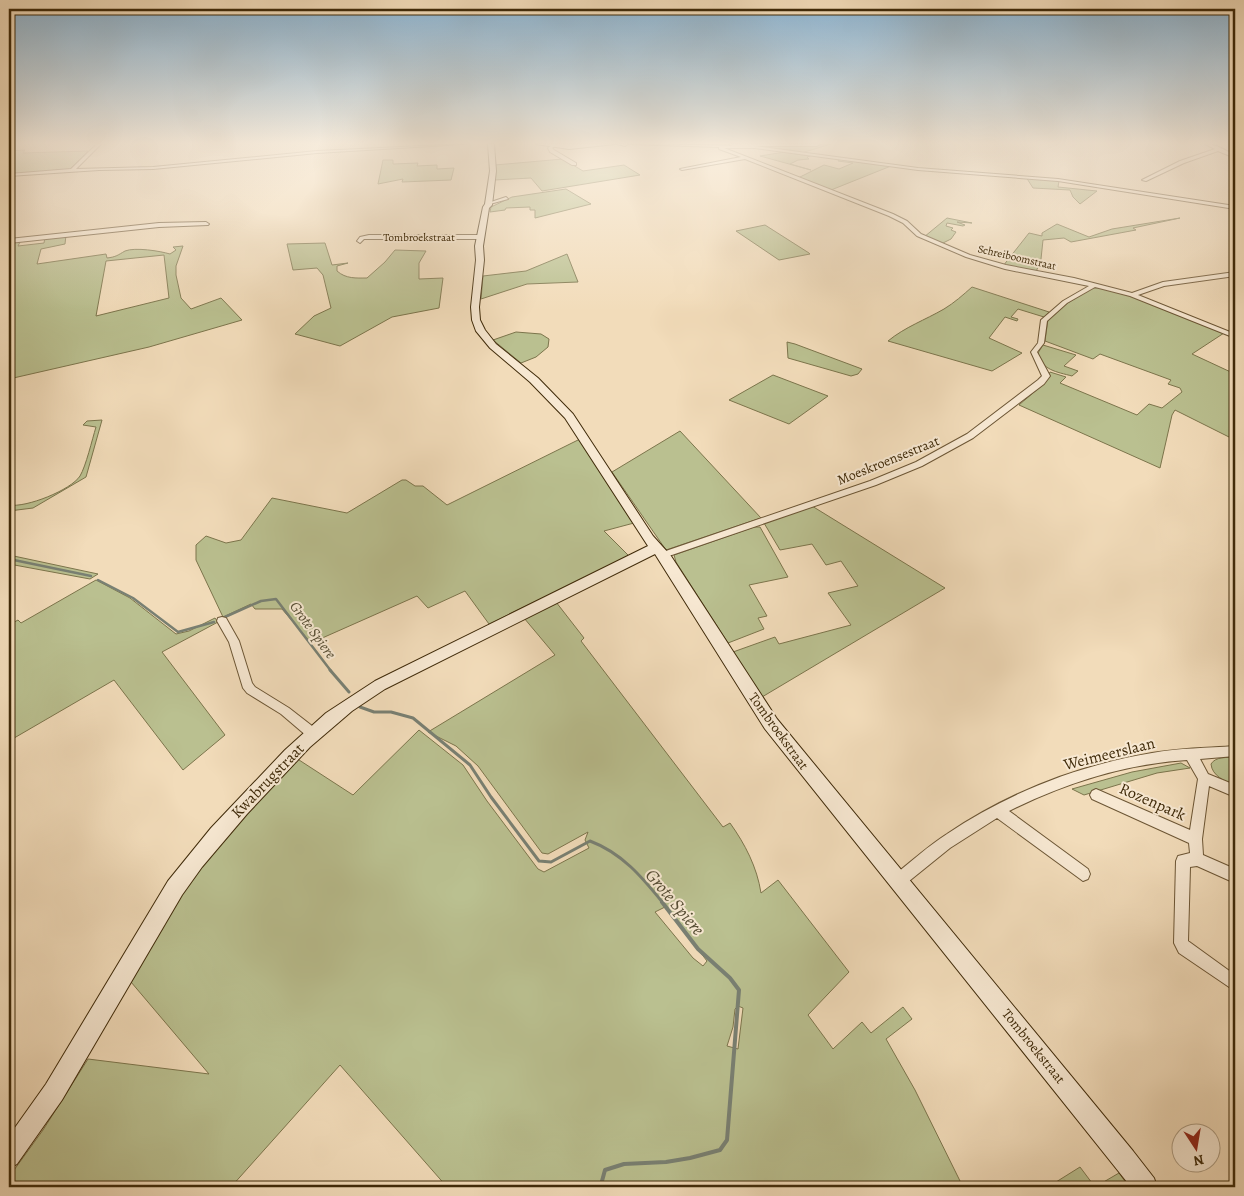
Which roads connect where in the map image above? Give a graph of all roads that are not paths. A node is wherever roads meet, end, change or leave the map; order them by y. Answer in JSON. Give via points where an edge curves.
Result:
{"nodes":[{"id":1,"x":488,"y":200,"type":"edge"},
{"id":2,"x":500,"y":200,"type":"edge"},
{"id":3,"x":852,"y":200,"type":"edge"},
{"id":4,"x":1188,"y":200,"type":"edge"},
{"id":5,"x":490,"y":203,"type":"junction"},
{"id":6,"x":1235,"y":207,"type":"edge"},
{"id":7,"x":206,"y":224,"type":"dead end"},
{"id":8,"x":481,"y":240,"type":"junction"},
{"id":9,"x":9,"y":241,"type":"edge"},
{"id":10,"x":360,"y":241,"type":"dead end"},
{"id":11,"x":1235,"y":274,"type":"edge"},
{"id":12,"x":1094,"y":285,"type":"junction"},
{"id":13,"x":1132,"y":295,"type":"junction"},
{"id":14,"x":1235,"y":336,"type":"edge"},
{"id":15,"x":659,"y":551,"type":"junction"},
{"id":16,"x":222,"y":621,"type":"dead end"},
{"id":17,"x":312,"y":733,"type":"junction"},
{"id":18,"x":1235,"y":751,"type":"edge"},
{"id":19,"x":1190,"y":753,"type":"junction"},
{"id":20,"x":1204,"y":778,"type":"junction"},
{"id":21,"x":1235,"y":791,"type":"edge"},
{"id":22,"x":1096,"y":795,"type":"dead end"},
{"id":23,"x":998,"y":811,"type":"junction"},
{"id":24,"x":1195,"y":839,"type":"junction"},
{"id":25,"x":1197,"y":859,"type":"junction"},
{"id":26,"x":1083,"y":874,"type":"dead end"},
{"id":27,"x":1235,"y":876,"type":"edge"},
{"id":28,"x":898,"y":881,"type":"junction"},
{"id":29,"x":1235,"y":984,"type":"edge"},
{"id":30,"x":9,"y":1156,"type":"edge"},
{"id":31,"x":1145,"y":1187,"type":"edge"}],
"edges":[{"from":1,"to":5,"type":"street","name":"Tombroekstraat"},
{"from":2,"to":5,"type":"street"},
{"from":3,"to":12,"type":"street","name":"Schreiboomstraat","via":[[891,215],[905,222],[916,234],[962,254],[1005,267]]},
{"from":4,"to":6,"type":"street"},
{"from":5,"to":8,"type":"street","name":"Tombroekstraat","via":[[486,207]]},
{"from":7,"to":9,"type":"street","via":[[159,225]]},
{"from":8,"to":10,"type":"street","name":"Tombroekstraat","via":[[369,236]]},
{"from":8,"to":15,"type":"street","name":"Tombroekstraat","via":[[475,312],[481,332],[566,412]]},
{"from":11,"to":13,"type":"street","via":[[1162,284]]},
{"from":12,"to":13,"type":"street","name":"Schreiboomstraat"},
{"from":12,"to":15,"type":"street","name":"Moeskroensestraat","via":[[1065,302],[1044,320],[1041,343],[1034,352],[1046,376],[1041,382],[955,445],[873,483]]},
{"from":13,"to":14,"type":"street","name":"Schreiboomstraat"},
{"from":15,"to":17,"type":"street","name":"Kwabrugstraat","via":[[380,685],[350,703]]},
{"from":15,"to":28,"type":"street","name":"Tombroekstraat","via":[[771,724]]},
{"from":16,"to":17,"type":"street","via":[[234,641],[251,690]]},
{"from":17,"to":30,"type":"street","name":"Kwabrugstraat","via":[[208,842],[189,868],[54,1092]]},
{"from":18,"to":19,"type":"street","name":"Weimeerslaan"},
{"from":19,"to":20,"type":"street"},
{"from":19,"to":23,"type":"street","name":"Weimeerslaan","via":[[1106,769],[1065,782]]},
{"from":20,"to":21,"type":"street"},
{"from":20,"to":24,"type":"street","name":"Rozenpark"},
{"from":22,"to":24,"type":"street","name":"Rozenpark"},
{"from":23,"to":26,"type":"street"},
{"from":23,"to":28,"type":"street","name":"Weimeerslaan","via":[[951,839]]},
{"from":24,"to":25,"type":"street","name":"Rozenpark"},
{"from":25,"to":27,"type":"street"},
{"from":25,"to":29,"type":"street","via":[[1183,861],[1181,943]]},
{"from":28,"to":31,"type":"street","name":"Tombroekstraat"}]}
